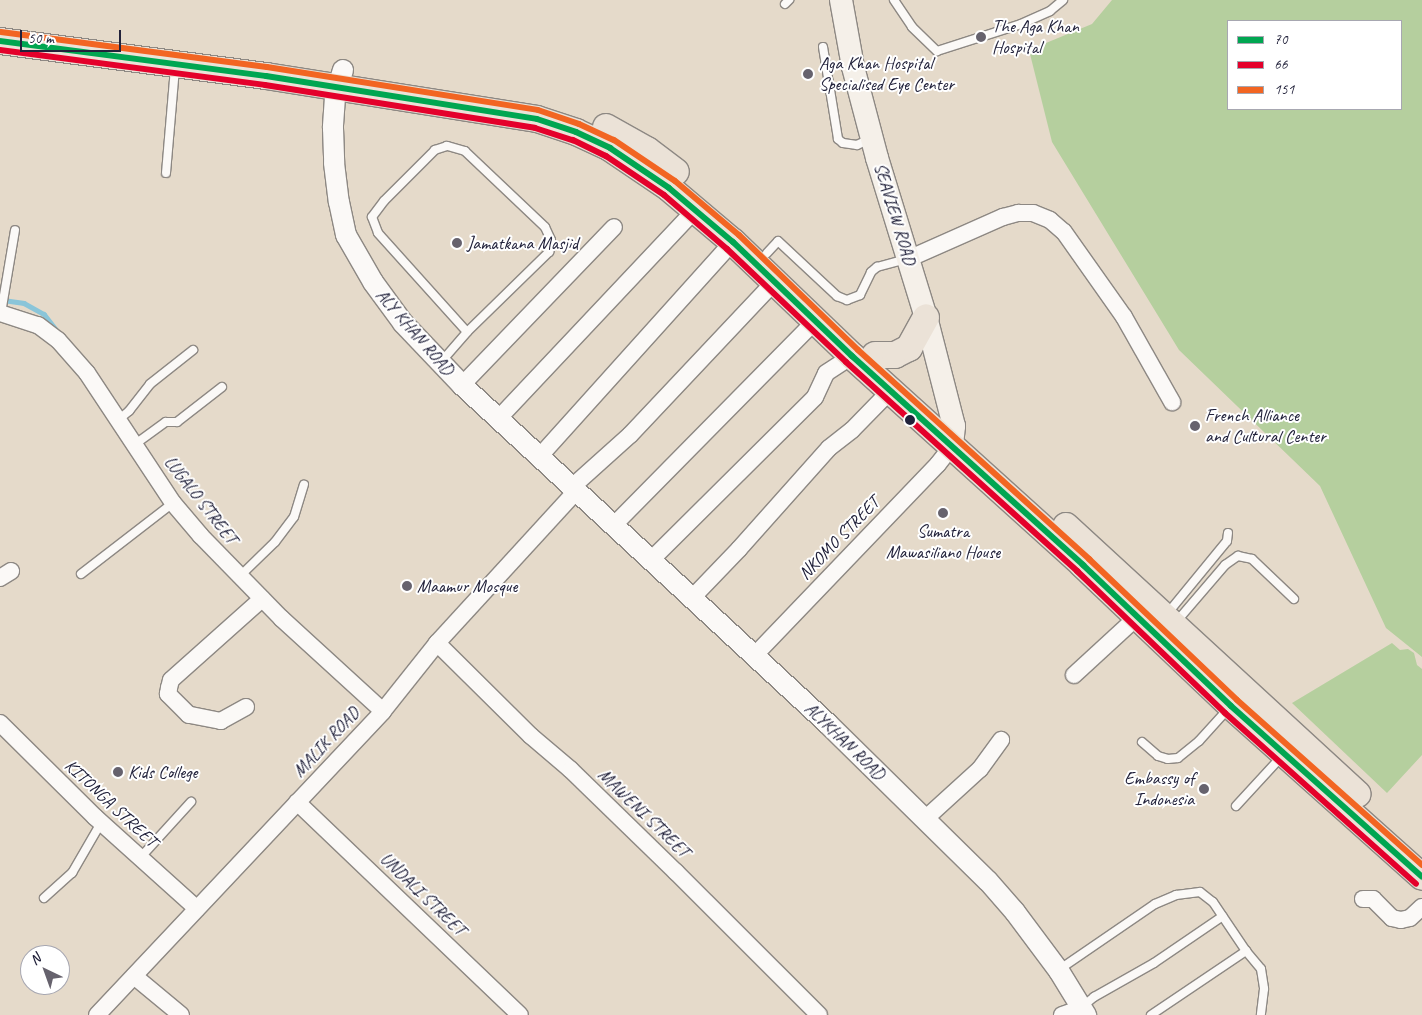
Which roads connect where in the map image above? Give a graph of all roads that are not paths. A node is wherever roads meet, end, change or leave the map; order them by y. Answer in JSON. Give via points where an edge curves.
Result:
{"nodes":[{"id":1,"x":841,"y":0,"type":"edge"},
{"id":2,"x":894,"y":0,"type":"edge"},
{"id":3,"x":1062,"y":0,"type":"edge"},
{"id":4,"x":0,"y":24,"type":"edge"},
{"id":5,"x":0,"y":41,"type":"edge"},
{"id":6,"x":823,"y":47,"type":"dead end"},
{"id":7,"x":176,"y":64,"type":"junction"},
{"id":8,"x":340,"y":79,"type":"junction"},
{"id":9,"x":872,"y":138,"type":"junction"},
{"id":10,"x":166,"y":173,"type":"dead end"},
{"id":11,"x":695,"y":210,"type":"junction"},
{"id":12,"x":614,"y":227,"type":"dead end"},
{"id":13,"x":15,"y":230,"type":"dead end"},
{"id":14,"x":733,"y":242,"type":"junction"},
{"id":15,"x":767,"y":253,"type":"junction"},
{"id":16,"x":908,"y":259,"type":"junction"},
{"id":17,"x":774,"y":282,"type":"junction"},
{"id":18,"x":1,"y":313,"type":"edge"},
{"id":19,"x":926,"y":317,"type":"junction"},
{"id":20,"x":815,"y":321,"type":"junction"},
{"id":21,"x":467,"y":332,"type":"junction"},
{"id":22,"x":193,"y":350,"type":"dead end"},
{"id":23,"x":863,"y":355,"type":"junction"},
{"id":24,"x":441,"y":362,"type":"junction"},
{"id":25,"x":462,"y":385,"type":"junction"},
{"id":26,"x":222,"y":387,"type":"dead end"},
{"id":27,"x":890,"y":391,"type":"junction"},
{"id":28,"x":1172,"y":402,"type":"dead end"},
{"id":29,"x":498,"y":419,"type":"junction"},
{"id":30,"x":117,"y":421,"type":"junction"},
{"id":31,"x":953,"y":436,"type":"junction"},
{"id":32,"x":134,"y":446,"type":"junction"},
{"id":33,"x":540,"y":456,"type":"junction"},
{"id":34,"x":304,"y":484,"type":"dead end"},
{"id":35,"x":575,"y":488,"type":"junction"},
{"id":36,"x":173,"y":503,"type":"junction"},
{"id":37,"x":614,"y":525,"type":"junction"},
{"id":38,"x":1228,"y":533,"type":"dead end"},
{"id":39,"x":651,"y":560,"type":"junction"},
{"id":40,"x":81,"y":574,"type":"dead end"},
{"id":41,"x":239,"y":577,"type":"junction"},
{"id":42,"x":692,"y":598,"type":"junction"},
{"id":43,"x":262,"y":599,"type":"junction"},
{"id":44,"x":1294,"y":599,"type":"dead end"},
{"id":45,"x":1137,"y":617,"type":"junction"},
{"id":46,"x":1169,"y":621,"type":"junction"},
{"id":47,"x":437,"y":644,"type":"junction"},
{"id":48,"x":754,"y":657,"type":"junction"},
{"id":49,"x":1074,"y":674,"type":"dead end"},
{"id":50,"x":1231,"y":706,"type":"junction"},
{"id":51,"x":246,"y":707,"type":"dead end"},
{"id":52,"x":383,"y":711,"type":"junction"},
{"id":53,"x":0,"y":723,"type":"edge"},
{"id":54,"x":1001,"y":740,"type":"dead end"},
{"id":55,"x":1142,"y":742,"type":"dead end"},
{"id":56,"x":1285,"y":753,"type":"junction"},
{"id":57,"x":191,"y":802,"type":"dead end"},
{"id":58,"x":297,"y":802,"type":"junction"},
{"id":59,"x":1236,"y":806,"type":"dead end"},
{"id":60,"x":925,"y":819,"type":"junction"},
{"id":61,"x":101,"y":823,"type":"junction"},
{"id":62,"x":1422,"y":853,"type":"edge"},
{"id":63,"x":140,"y":858,"type":"junction"},
{"id":64,"x":1422,"y":876,"type":"edge"},
{"id":65,"x":44,"y":898,"type":"dead end"},
{"id":66,"x":1363,"y":899,"type":"dead end"},
{"id":67,"x":1422,"y":907,"type":"edge"},
{"id":68,"x":197,"y":909,"type":"junction"},
{"id":69,"x":1223,"y":916,"type":"junction"},
{"id":70,"x":1246,"y":951,"type":"junction"},
{"id":71,"x":1058,"y":971,"type":"junction"},
{"id":72,"x":134,"y":976,"type":"junction"},
{"id":73,"x":1084,"y":1011,"type":"edge"},
{"id":74,"x":97,"y":1015,"type":"edge"},
{"id":75,"x":181,"y":1015,"type":"edge"},
{"id":76,"x":520,"y":1015,"type":"edge"},
{"id":77,"x":819,"y":1015,"type":"edge"},
{"id":78,"x":1062,"y":1015,"type":"edge"},
{"id":79,"x":1152,"y":1015,"type":"edge"},
{"id":80,"x":1261,"y":1015,"type":"edge"}],
"edges":[{"from":1,"to":9,"type":"main road","name":"SEAVIEW ROAD","via":[[853,67]]},
{"from":2,"to":3,"type":"lane","via":[[912,27],[937,50],[959,46],[1021,24],[1050,11]]},
{"from":4,"to":8,"type":"highway"},
{"from":5,"to":7,"type":"highway"},
{"from":6,"to":9,"type":"lane","via":[[838,139],[857,145]]},
{"from":7,"to":8,"type":"highway"},
{"from":7,"to":10,"type":"lane"},
{"from":8,"to":11,"type":"highway","via":[[537,119],[576,132],[638,166]]},
{"from":8,"to":15,"type":"highway","via":[[535,103],[619,132],[679,174]]},
{"from":8,"to":24,"type":"street","name":"ALY KHAN ROAD","via":[[333,128],[334,163],[346,235],[373,282],[403,323]]},
{"from":9,"to":16,"type":"main road","name":"SEAVIEW ROAD"},
{"from":11,"to":14,"type":"highway"},
{"from":11,"to":29,"type":"street"},
{"from":12,"to":25,"type":"street"},
{"from":13,"to":18,"type":"lane"},
{"from":14,"to":17,"type":"highway"},
{"from":14,"to":33,"type":"street"},
{"from":15,"to":16,"type":"lane","via":[[778,241],[836,296],[847,300],[860,295],[871,272],[877,267]]},
{"from":15,"to":23,"type":"highway"},
{"from":16,"to":19,"type":"main road","name":"SEAVIEW ROAD"},
{"from":16,"to":28,"type":"street","via":[[1003,217],[1018,213],[1050,220],[1064,232],[1124,317]]},
{"from":17,"to":20,"type":"highway"},
{"from":17,"to":35,"type":"street","name":"MALIK ROAD","via":[[630,435]]},
{"from":18,"to":30,"type":"street","name":"LUGALO STREET","via":[[38,325],[58,340],[87,373]]},
{"from":19,"to":23,"type":"highway","via":[[909,348],[895,355]]},
{"from":19,"to":31,"type":"main road","name":"SEAVIEW ROAD"},
{"from":20,"to":23,"type":"highway"},
{"from":20,"to":37,"type":"street"},
{"from":21,"to":21,"type":"lane","via":[[549,252],[551,240],[545,227],[465,151],[448,146],[435,150],[372,217],[378,233]]},
{"from":21,"to":24,"type":"lane"},
{"from":22,"to":30,"type":"lane","via":[[150,384],[129,412]]},
{"from":23,"to":27,"type":"highway"},
{"from":23,"to":31,"type":"highway"},
{"from":23,"to":39,"type":"street","via":[[826,373],[815,397]]},
{"from":24,"to":25,"type":"street","name":"ALY KHAN ROAD"},
{"from":25,"to":29,"type":"street","name":"ALY KHAN ROAD"},
{"from":26,"to":32,"type":"lane","via":[[177,422],[166,422]]},
{"from":27,"to":31,"type":"highway"},
{"from":27,"to":42,"type":"street","via":[[852,430],[829,448]]},
{"from":29,"to":33,"type":"street","name":"ALY KHAN ROAD"},
{"from":30,"to":32,"type":"street","name":"LUGALO STREET"},
{"from":31,"to":45,"type":"highway"},
{"from":31,"to":46,"type":"highway"},
{"from":31,"to":48,"type":"street","name":"NKOMO STREET","via":[[938,464]]},
{"from":32,"to":36,"type":"street","name":"LUGALO STREET"},
{"from":33,"to":35,"type":"street","name":"ALY KHAN ROAD"},
{"from":34,"to":41,"type":"lane","via":[[294,517],[275,542]]},
{"from":35,"to":37,"type":"street","name":"ALYKHAN ROAD"},
{"from":35,"to":47,"type":"street","name":"MALIK ROAD"},
{"from":36,"to":40,"type":"lane"},
{"from":36,"to":41,"type":"street","name":"LUGALO STREET"},
{"from":37,"to":39,"type":"street","name":"ALYKHAN ROAD"},
{"from":38,"to":46,"type":"lane","via":[[1227,540]]},
{"from":39,"to":42,"type":"street","name":"ALYKHAN ROAD"},
{"from":41,"to":43,"type":"street","name":"LUGALO STREET"},
{"from":42,"to":48,"type":"street","name":"ALYKHAN ROAD"},
{"from":43,"to":51,"type":"street","via":[[171,680],[168,694],[189,715],[221,721]]},
{"from":43,"to":52,"type":"street","name":"LUGALO STREET"},
{"from":44,"to":46,"type":"lane","via":[[1252,559],[1238,556]]},
{"from":45,"to":49,"type":"street"},
{"from":45,"to":50,"type":"highway"},
{"from":46,"to":62,"type":"highway"},
{"from":47,"to":52,"type":"street","name":"MALIK ROAD"},
{"from":47,"to":77,"type":"street","name":"MAWENI STREET","via":[[530,736],[571,770]]},
{"from":48,"to":60,"type":"street","name":"ALYKHAN ROAD"},
{"from":50,"to":55,"type":"lane","via":[[1178,758],[1158,756]]},
{"from":50,"to":56,"type":"highway"},
{"from":52,"to":58,"type":"street","name":"MALIK ROAD"},
{"from":53,"to":61,"type":"street","name":"KITONGA STREET"},
{"from":54,"to":60,"type":"street","via":[[980,769]]},
{"from":56,"to":59,"type":"lane"},
{"from":56,"to":64,"type":"highway"},
{"from":57,"to":63,"type":"lane"},
{"from":58,"to":68,"type":"street","name":"MALIK ROAD"},
{"from":58,"to":76,"type":"street","name":"UNDALI STREET"},
{"from":60,"to":71,"type":"street","name":"ALYKHAN ROAD","via":[[1004,900]]},
{"from":61,"to":63,"type":"street","name":"KITONGA STREET"},
{"from":61,"to":65,"type":"lane","via":[[72,873]]},
{"from":63,"to":68,"type":"street","name":"KITONGA STREET"},
{"from":66,"to":67,"type":"street","via":[[1373,899],[1392,918],[1402,920],[1410,918]]},
{"from":68,"to":72,"type":"street","name":"MALIK ROAD"},
{"from":69,"to":70,"type":"lane"},
{"from":69,"to":71,"type":"lane","via":[[1200,892],[1176,895],[1155,904]]},
{"from":69,"to":73,"type":"lane","via":[[1154,963],[1094,997]]},
{"from":70,"to":79,"type":"lane"},
{"from":70,"to":80,"type":"lane","via":[[1261,969],[1264,989]]},
{"from":71,"to":73,"type":"street","name":"ALYKHAN ROAD"},
{"from":72,"to":74,"type":"street","name":"MALIK ROAD"},
{"from":72,"to":75,"type":"street"},
{"from":73,"to":78,"type":"street"}]}
